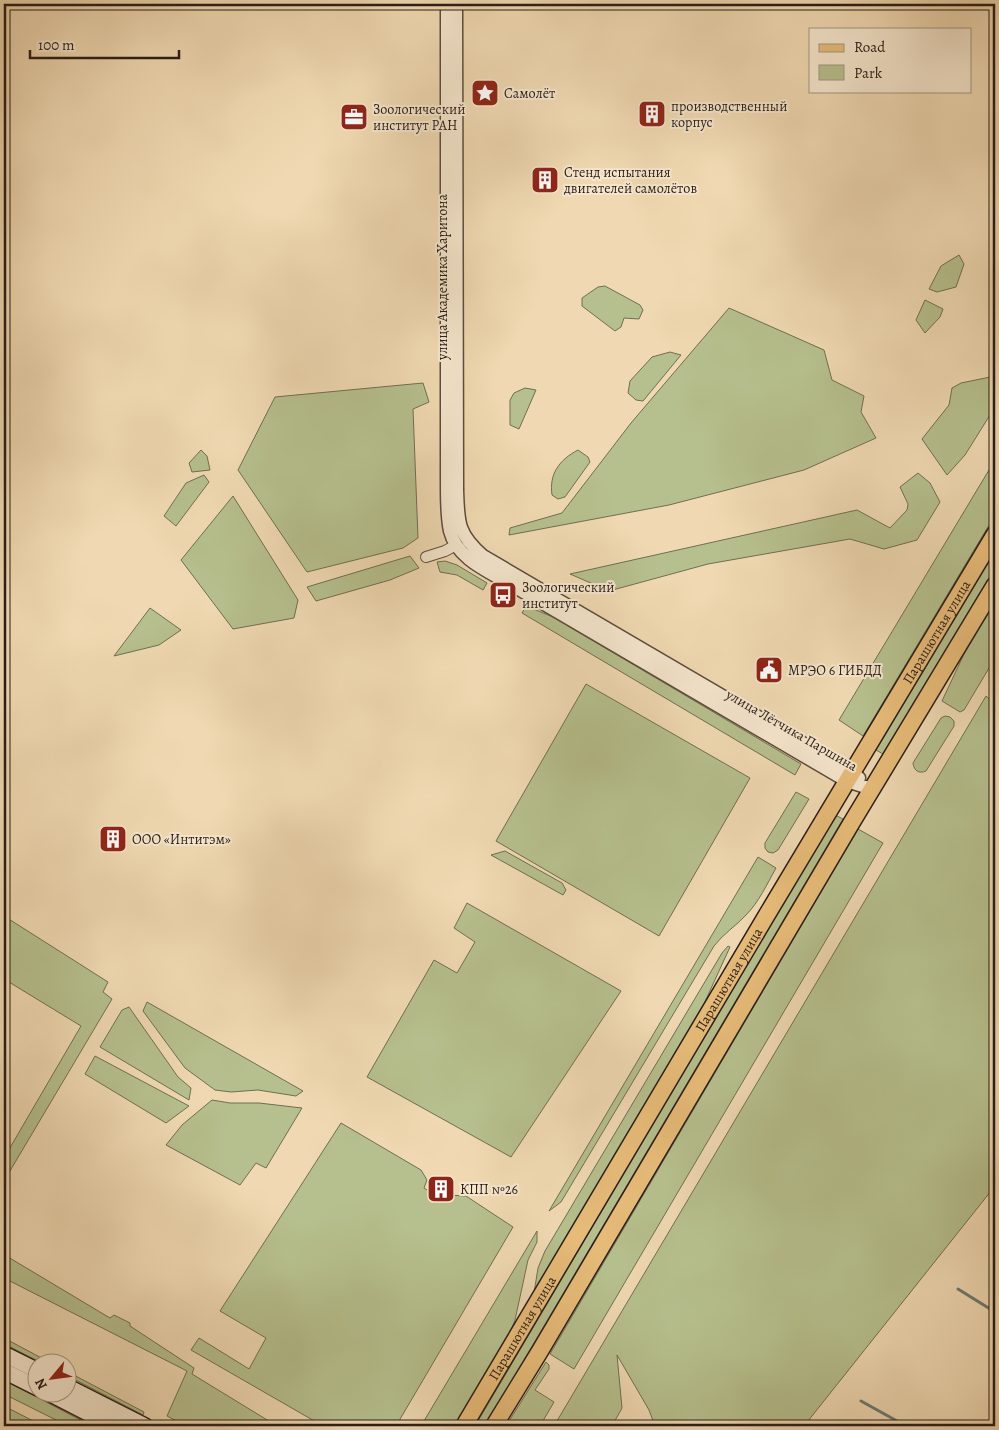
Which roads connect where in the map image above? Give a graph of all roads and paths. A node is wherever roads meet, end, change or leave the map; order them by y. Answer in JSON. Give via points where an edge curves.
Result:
{"nodes":[{"id":1,"x":447,"y":4,"type":"edge"},
{"id":2,"x":456,"y":4,"type":"edge"},
{"id":3,"x":451,"y":37,"type":"junction"},
{"id":4,"x":995,"y":534,"type":"edge"},
{"id":5,"x":456,"y":545,"type":"junction"},
{"id":6,"x":472,"y":547,"type":"joint"},
{"id":7,"x":426,"y":557,"type":"dead end"},
{"id":8,"x":995,"y":585,"type":"edge"},
{"id":9,"x":850,"y":776,"type":"junction"},
{"id":10,"x":872,"y":790,"type":"junction"},
{"id":11,"x":4,"y":1354,"type":"edge"},
{"id":12,"x":28,"y":1367,"type":"edge"},
{"id":13,"x":4,"y":1371,"type":"edge"},
{"id":14,"x":28,"y":1383,"type":"edge"},
{"id":15,"x":78,"y":1392,"type":"edge"},
{"id":16,"x":66,"y":1402,"type":"edge"},
{"id":17,"x":113,"y":1426,"type":"edge"},
{"id":18,"x":145,"y":1426,"type":"edge"},
{"id":19,"x":464,"y":1426,"type":"edge"},
{"id":20,"x":494,"y":1426,"type":"edge"}],
"edges":[{"from":1,"to":3,"type":"street","name":"улица Академика Харитона"},
{"from":2,"to":3,"type":"street","name":"улица Академика Харитона"},
{"from":3,"to":5,"type":"street","name":"улица Академика Харитона","via":[[447,488],[450,533]]},
{"from":3,"to":6,"type":"street","name":"улица Академика Харитона","via":[[458,516],[465,538]]},
{"from":4,"to":9,"type":"main road","name":"Парашютная улица"},
{"from":5,"to":7,"type":"street"},
{"from":5,"to":9,"type":"street","name":"улица Лётчика Паршина","via":[[464,555],[481,566]]},
{"from":6,"to":9,"type":"street","name":"улица Лётчика Паршина"},
{"from":8,"to":10,"type":"main road","name":"Парашютная улица"},
{"from":9,"to":10,"type":"street","name":"улица Лётчика Паршина"},
{"from":9,"to":19,"type":"main road","name":"Парашютная улица"},
{"from":10,"to":20,"type":"main road","name":"Парашютная улица"},
{"from":11,"to":12,"type":"main road"},
{"from":13,"to":14,"type":"main road"},
{"from":15,"to":18,"type":"main road"},
{"from":16,"to":17,"type":"main road"}]}
